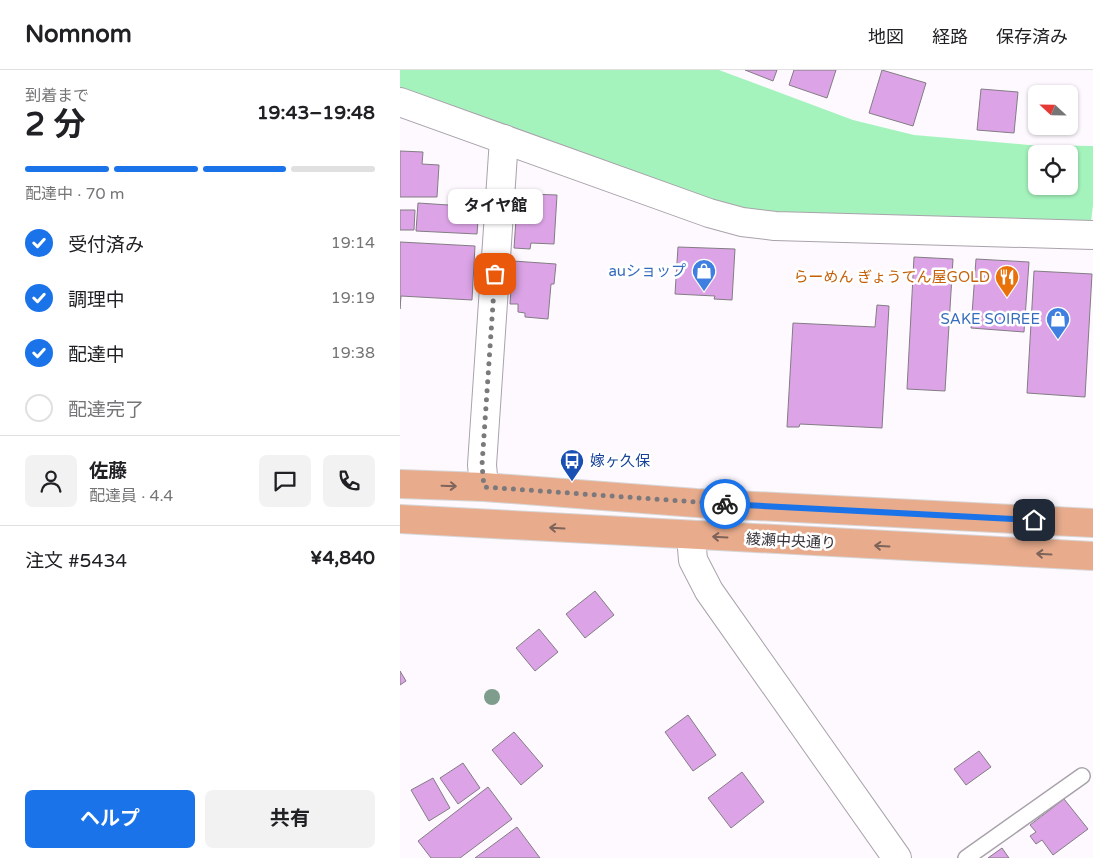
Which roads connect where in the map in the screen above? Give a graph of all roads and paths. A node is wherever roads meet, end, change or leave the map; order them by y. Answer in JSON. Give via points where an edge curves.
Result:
{"nodes":[{"id":1,"x":400,"y":102,"type":"edge"},
{"id":2,"x":504,"y":139,"type":"junction"},
{"id":3,"x":1093,"y":235,"type":"edge"},
{"id":4,"x":400,"y":484,"type":"edge"},
{"id":5,"x":484,"y":487,"type":"junction"},
{"id":6,"x":400,"y":519,"type":"edge"},
{"id":7,"x":1093,"y":523,"type":"edge"},
{"id":8,"x":691,"y":536,"type":"junction"},
{"id":9,"x":1093,"y":556,"type":"edge"},
{"id":10,"x":1082,"y":776,"type":"dead end"},
{"id":11,"x":897,"y":858,"type":"edge"},
{"id":12,"x":966,"y":858,"type":"edge"}],
"edges":[{"from":1,"to":2,"type":"street"},
{"from":2,"to":3,"type":"street","via":[[742,222],[775,226]]},
{"from":2,"to":5,"type":"street","via":[[482,465]]},
{"from":4,"to":5,"type":"main road","one_way":true},
{"from":5,"to":7,"type":"main road","via":[[696,503]]},
{"from":8,"to":6,"type":"main road","name":"綾瀬中央通り","one_way":true},
{"from":9,"to":8,"type":"main road","name":"綾瀬中央通り","one_way":true},
{"from":8,"to":11,"type":"street","via":[[693,560],[709,591]]},
{"from":10,"to":12,"type":"lane"}]}
